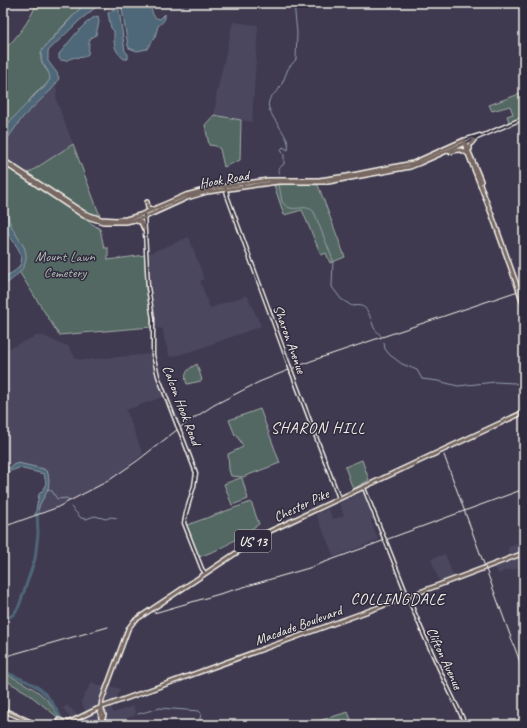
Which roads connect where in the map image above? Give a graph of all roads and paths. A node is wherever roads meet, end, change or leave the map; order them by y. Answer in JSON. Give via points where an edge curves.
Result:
{"nodes":[{"id":1,"x":524,"y":118,"type":"edge"},
{"id":2,"x":484,"y":134,"type":"junction"},
{"id":3,"x":474,"y":140,"type":"junction"},
{"id":4,"x":465,"y":142,"type":"junction"},
{"id":5,"x":440,"y":155,"type":"junction"},
{"id":6,"x":470,"y":156,"type":"junction"},
{"id":7,"x":3,"y":161,"type":"edge"},
{"id":8,"x":279,"y":180,"type":"junction"},
{"id":9,"x":225,"y":187,"type":"junction"},
{"id":10,"x":147,"y":202,"type":"dead end"},
{"id":11,"x":153,"y":210,"type":"junction"},
{"id":12,"x":144,"y":216,"type":"junction"},
{"id":13,"x":131,"y":221,"type":"junction"},
{"id":14,"x":144,"y":229,"type":"junction"},
{"id":15,"x":524,"y":306,"type":"edge"},
{"id":16,"x":524,"y":412,"type":"edge"},
{"id":17,"x":364,"y":488,"type":"junction"},
{"id":18,"x":339,"y":500,"type":"junction"},
{"id":19,"x":524,"y":553,"type":"edge"},
{"id":20,"x":205,"y":573,"type":"junction"},
{"id":21,"x":407,"y":597,"type":"junction"},
{"id":22,"x":110,"y":704,"type":"junction"},
{"id":23,"x":101,"y":707,"type":"junction"},
{"id":24,"x":3,"y":710,"type":"edge"},
{"id":25,"x":104,"y":718,"type":"junction"},
{"id":26,"x":61,"y":721,"type":"dead end"},
{"id":27,"x":70,"y":724,"type":"edge"},
{"id":28,"x":38,"y":725,"type":"edge"},
{"id":29,"x":64,"y":725,"type":"edge"},
{"id":30,"x":102,"y":725,"type":"edge"},
{"id":31,"x":466,"y":725,"type":"edge"}],
"edges":[{"from":1,"to":2,"type":"street"},
{"from":2,"to":3,"type":"street"},
{"from":2,"to":4,"type":"street"},
{"from":3,"to":4,"type":"street"},
{"from":3,"to":6,"type":"main road","via":[[470,145]]},
{"from":4,"to":5,"type":"main road","name":"Hook Road"},
{"from":4,"to":6,"type":"main road"},
{"from":4,"to":8,"type":"main road","name":"Hook Road","via":[[410,164],[323,180]]},
{"from":5,"to":6,"type":"main road","via":[[463,150]]},
{"from":5,"to":8,"type":"main road","name":"Hook Road","via":[[410,167],[348,179],[321,182]]},
{"from":6,"to":15,"type":"main road","bridge":true},
{"from":7,"to":12,"type":"main road","name":"Hook Road","via":[[88,215],[116,220]]},
{"from":7,"to":13,"type":"main road","name":"Hook Road","via":[[87,218],[107,223]]},
{"from":8,"to":9,"type":"main road","name":"Hook Road"},
{"from":9,"to":11,"type":"main road","name":"Hook Road","via":[[191,194]]},
{"from":9,"to":12,"type":"main road","name":"Hook Road","via":[[187,198]]},
{"from":9,"to":18,"type":"street","name":"Sharon Avenue","bridge":true},
{"from":10,"to":11,"type":"main road","via":[[148,208]]},
{"from":11,"to":12,"type":"main road","name":"Hook Road"},
{"from":12,"to":13,"type":"main road","name":"Hook Road"},
{"from":12,"to":14,"type":"street","name":"Calcon Hook Road"},
{"from":13,"to":14,"type":"main road","via":[[140,222]]},
{"from":14,"to":20,"type":"street","name":"Calcon Hook Road","bridge":true,"via":[[154,355],[158,376],[196,473],[184,523]]},
{"from":16,"to":17,"type":"main road","name":"Chester Pike","number":"US 13"},
{"from":17,"to":18,"type":"main road","name":"Chester Pike","number":"US 13"},
{"from":17,"to":21,"type":"street","name":"Clifton Avenue","bridge":true},
{"from":18,"to":20,"type":"main road","name":"Chester Pike","number":"US 13","via":[[264,534]]},
{"from":19,"to":21,"type":"main road","name":"Macdade Boulevard"},
{"from":20,"to":23,"type":"main road","name":"Chester Pike","number":"US 13","via":[[131,624]]},
{"from":21,"to":22,"type":"main road","name":"Macdade Boulevard"},
{"from":21,"to":31,"type":"street","name":"Clifton Avenue"},
{"from":22,"to":23,"type":"main road","name":"Macdade Boulevard"},
{"from":22,"to":25,"type":"main road"},
{"from":23,"to":25,"type":"main road"},
{"from":23,"to":27,"type":"main road"},
{"from":23,"to":30,"type":"main road","number":"US 13"},
{"from":24,"to":28,"type":"main road"},
{"from":25,"to":30,"type":"main road","number":"US 13"},
{"from":26,"to":27,"type":"main road"},
{"from":27,"to":29,"type":"main road"}]}
